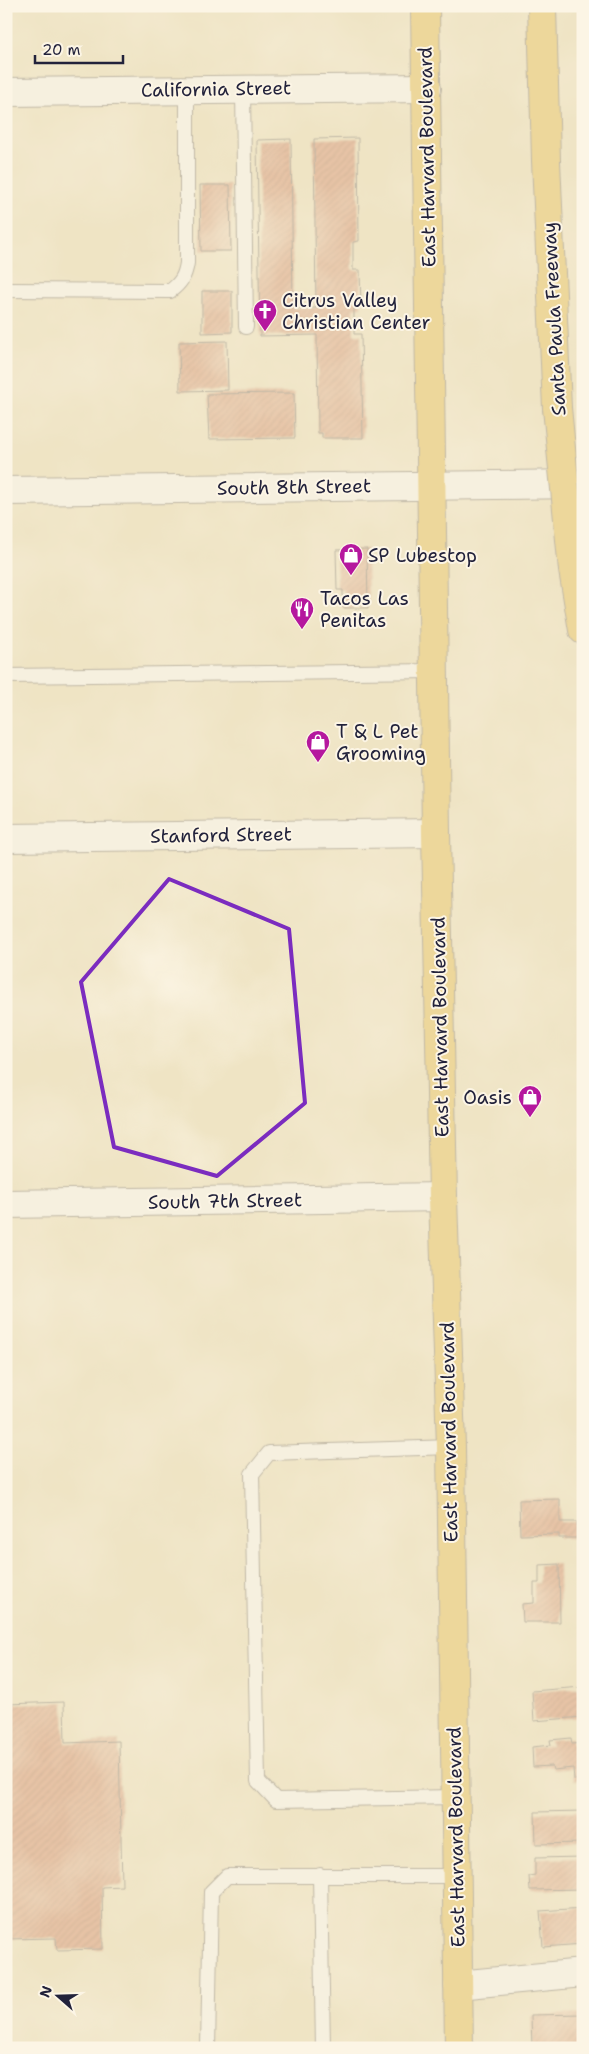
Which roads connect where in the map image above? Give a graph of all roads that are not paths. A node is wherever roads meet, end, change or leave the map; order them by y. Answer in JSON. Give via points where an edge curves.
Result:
{"nodes":[{"id":1,"x":426,"y":6,"type":"edge"},
{"id":2,"x":542,"y":6,"type":"edge"},
{"id":3,"x":426,"y":88,"type":"junction"},
{"id":4,"x":187,"y":89,"type":"junction"},
{"id":5,"x":243,"y":89,"type":"junction"},
{"id":6,"x":6,"y":92,"type":"edge"},
{"id":7,"x":6,"y":290,"type":"edge"},
{"id":8,"x":246,"y":327,"type":"dead end"},
{"id":9,"x":583,"y":484,"type":"edge"},
{"id":10,"x":431,"y":485,"type":"junction"},
{"id":11,"x":6,"y":491,"type":"edge"},
{"id":12,"x":583,"y":630,"type":"edge"},
{"id":13,"x":435,"y":671,"type":"junction"},
{"id":14,"x":6,"y":676,"type":"edge"},
{"id":15,"x":436,"y":833,"type":"junction"},
{"id":16,"x":6,"y":838,"type":"edge"},
{"id":17,"x":443,"y":1197,"type":"junction"},
{"id":18,"x":6,"y":1204,"type":"edge"},
{"id":19,"x":451,"y":1447,"type":"junction"},
{"id":20,"x":456,"y":1797,"type":"junction"},
{"id":21,"x":320,"y":1875,"type":"junction"},
{"id":22,"x":457,"y":1876,"type":"junction"},
{"id":23,"x":583,"y":1973,"type":"edge"},
{"id":24,"x":458,"y":1985,"type":"junction"},
{"id":25,"x":208,"y":2048,"type":"edge"},
{"id":26,"x":322,"y":2048,"type":"edge"},
{"id":27,"x":459,"y":2048,"type":"edge"}],
"edges":[{"from":1,"to":3,"type":"main road","name":"East Harvard Boulevard"},
{"from":2,"to":12,"type":"main road","name":"Santa Paula Freeway","bridge":true,"via":[[557,408],[573,570]]},
{"from":3,"to":5,"type":"street","name":"California Street"},
{"from":3,"to":10,"type":"main road","name":"East Harvard Boulevard"},
{"from":4,"to":5,"type":"street","name":"California Street"},
{"from":4,"to":6,"type":"street","name":"California Street"},
{"from":4,"to":7,"type":"lane","via":[[187,263],[186,273],[178,285],[170,291]]},
{"from":5,"to":8,"type":"lane"},
{"from":9,"to":10,"type":"street","name":"South 8th Street"},
{"from":10,"to":11,"type":"street","name":"South 8th Street"},
{"from":10,"to":13,"type":"main road","name":"East Harvard Boulevard"},
{"from":13,"to":14,"type":"lane"},
{"from":13,"to":15,"type":"main road","name":"East Harvard Boulevard"},
{"from":15,"to":16,"type":"street","name":"Stanford Street"},
{"from":15,"to":17,"type":"main road","name":"East Harvard Boulevard"},
{"from":17,"to":18,"type":"street","name":"South 7th Street"},
{"from":17,"to":19,"type":"main road","name":"East Harvard Boulevard"},
{"from":19,"to":20,"type":"main road","name":"East Harvard Boulevard"},
{"from":19,"to":20,"type":"lane","via":[[269,1453],[252,1474],[258,1780],[276,1800]]},
{"from":20,"to":22,"type":"main road","name":"East Harvard Boulevard"},
{"from":21,"to":22,"type":"lane"},
{"from":21,"to":25,"type":"lane","via":[[227,1876],[211,1892]]},
{"from":21,"to":26,"type":"lane"},
{"from":22,"to":24,"type":"main road","name":"East Harvard Boulevard"},
{"from":23,"to":24,"type":"street"},
{"from":24,"to":27,"type":"main road","name":"East Harvard Boulevard"}]}
